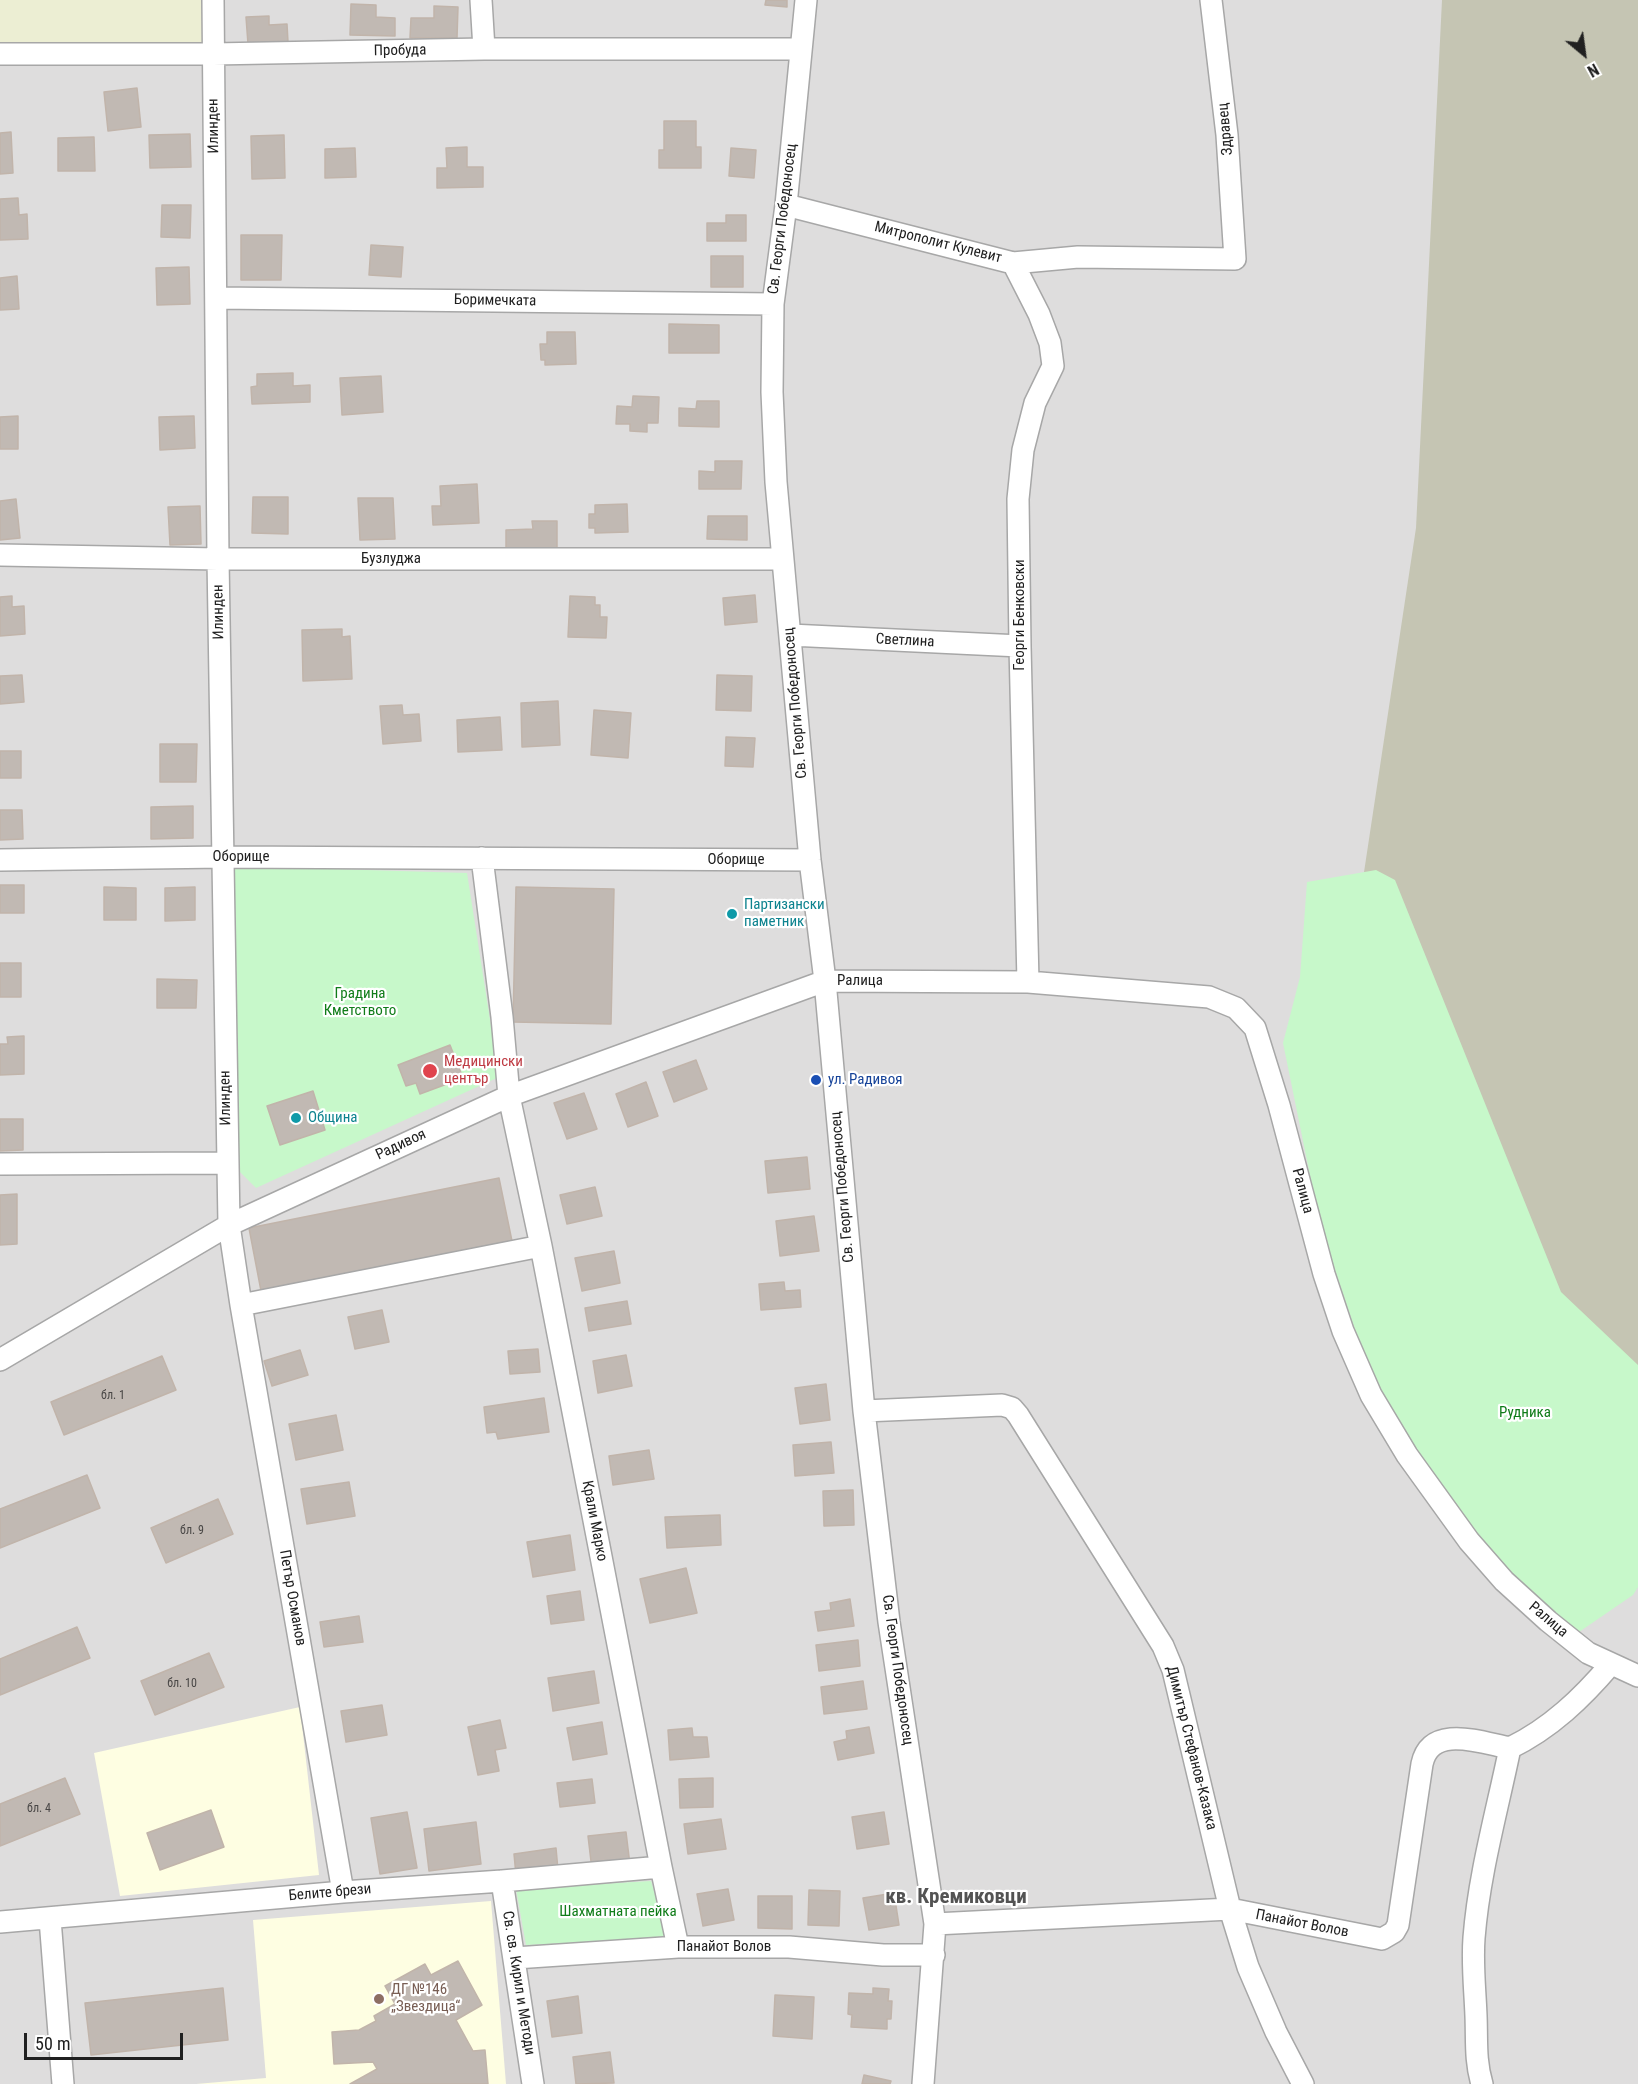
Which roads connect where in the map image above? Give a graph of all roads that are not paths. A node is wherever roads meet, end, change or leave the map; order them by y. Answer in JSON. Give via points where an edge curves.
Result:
{"nodes":[{"id":1,"x":213,"y":0,"type":"edge"},
{"id":2,"x":481,"y":0,"type":"edge"},
{"id":3,"x":806,"y":0,"type":"edge"},
{"id":4,"x":1211,"y":0,"type":"edge"},
{"id":5,"x":484,"y":49,"type":"junction"},
{"id":6,"x":800,"y":49,"type":"junction"},
{"id":7,"x":0,"y":54,"type":"edge"},
{"id":8,"x":213,"y":54,"type":"junction"},
{"id":9,"x":786,"y":205,"type":"junction"},
{"id":10,"x":1235,"y":259,"type":"joint"},
{"id":11,"x":1013,"y":263,"type":"junction"},
{"id":12,"x":216,"y":298,"type":"junction"},
{"id":13,"x":773,"y":304,"type":"junction"},
{"id":14,"x":0,"y":555,"type":"edge"},
{"id":15,"x":218,"y":559,"type":"junction"},
{"id":16,"x":783,"y":559,"type":"junction"},
{"id":17,"x":789,"y":635,"type":"junction"},
{"id":18,"x":1020,"y":646,"type":"junction"},
{"id":19,"x":223,"y":857,"type":"junction"},
{"id":20,"x":482,"y":858,"type":"junction"},
{"id":21,"x":0,"y":860,"type":"edge"},
{"id":22,"x":810,"y":860,"type":"junction"},
{"id":23,"x":825,"y":981,"type":"junction"},
{"id":24,"x":1028,"y":982,"type":"junction"},
{"id":25,"x":509,"y":1096,"type":"junction"},
{"id":26,"x":226,"y":1163,"type":"junction"},
{"id":27,"x":0,"y":1164,"type":"edge"},
{"id":28,"x":229,"y":1225,"type":"junction"},
{"id":29,"x":541,"y":1246,"type":"junction"},
{"id":30,"x":241,"y":1305,"type":"junction"},
{"id":31,"x":0,"y":1360,"type":"edge"},
{"id":32,"x":864,"y":1411,"type":"junction"},
{"id":33,"x":1611,"y":1664,"type":"junction"},
{"id":34,"x":1638,"y":1676,"type":"edge"},
{"id":35,"x":1510,"y":1748,"type":"junction"},
{"id":36,"x":661,"y":1867,"type":"junction"},
{"id":37,"x":502,"y":1881,"type":"junction"},
{"id":38,"x":343,"y":1892,"type":"junction"},
{"id":39,"x":1230,"y":1910,"type":"junction"},
{"id":40,"x":50,"y":1919,"type":"junction"},
{"id":41,"x":0,"y":1922,"type":"edge"},
{"id":42,"x":935,"y":1924,"type":"junction"},
{"id":43,"x":678,"y":1947,"type":"junction"},
{"id":44,"x":934,"y":1955,"type":"junction"},
{"id":45,"x":515,"y":1958,"type":"junction"},
{"id":46,"x":63,"y":2084,"type":"edge"},
{"id":47,"x":533,"y":2084,"type":"edge"},
{"id":48,"x":923,"y":2084,"type":"edge"},
{"id":49,"x":1303,"y":2084,"type":"edge"},
{"id":50,"x":1482,"y":2084,"type":"edge"}],
"edges":[{"from":1,"to":8,"type":"street","name":"Илинден"},
{"from":2,"to":5,"type":"street"},
{"from":3,"to":6,"type":"street","name":"Св. Георги Победоносец"},
{"from":4,"to":10,"type":"street","name":"Здравец","via":[[1227,135]]},
{"from":5,"to":6,"type":"street","name":"Пробуда"},
{"from":5,"to":8,"type":"street","name":"Пробуда"},
{"from":6,"to":9,"type":"street","name":"Св. Георги Победоносец"},
{"from":7,"to":8,"type":"street","name":"Пробуда"},
{"from":8,"to":12,"type":"street","name":"Илинден"},
{"from":9,"to":11,"type":"street","name":"Митрополит Кулевит"},
{"from":9,"to":13,"type":"street","name":"Св. Георги Победоносец"},
{"from":10,"to":11,"type":"street","name":"Митрополит Кулевит","via":[[1078,256]]},
{"from":11,"to":18,"type":"street","name":"Георги Бенковски","via":[[1039,314],[1050,343],[1053,366],[1035,404],[1023,450],[1018,499]]},
{"from":12,"to":13,"type":"street","name":"Боримечката"},
{"from":12,"to":15,"type":"street","name":"Илинден"},
{"from":13,"to":16,"type":"street","name":"Св. Георги Победоносец","via":[[772,392]]},
{"from":14,"to":15,"type":"street","name":"Бузлуджа"},
{"from":15,"to":16,"type":"street","name":"Бузлуджа"},
{"from":15,"to":19,"type":"street","name":"Илинден"},
{"from":16,"to":17,"type":"street","name":"Св. Георги Победоносец"},
{"from":17,"to":18,"type":"street","name":"Светлина"},
{"from":17,"to":22,"type":"street","name":"Св. Георги Победоносец"},
{"from":18,"to":24,"type":"street","name":"Георги Бенковски"},
{"from":19,"to":20,"type":"street","name":"Оборище"},
{"from":19,"to":21,"type":"street","name":"Оборище"},
{"from":19,"to":26,"type":"street","name":"Илинден"},
{"from":20,"to":22,"type":"street","name":"Оборище"},
{"from":20,"to":25,"type":"street"},
{"from":22,"to":23,"type":"street","name":"Св. Георги Победоносец"},
{"from":23,"to":24,"type":"street","name":"Ралица"},
{"from":23,"to":25,"type":"street","name":"Радивоя"},
{"from":23,"to":32,"type":"street","name":"Св. Георги Победоносец"},
{"from":24,"to":33,"type":"street","name":"Ралица","via":[[1209,997],[1236,1008],[1255,1028],[1280,1105],[1324,1274],[1371,1395],[1407,1455],[1503,1581],[1588,1653]]},
{"from":25,"to":28,"type":"street","name":"Радивоя"},
{"from":25,"to":29,"type":"street","name":"Крали Марко"},
{"from":26,"to":27,"type":"street"},
{"from":26,"to":28,"type":"street","name":"Илинден"},
{"from":28,"to":30,"type":"street","name":"Петър Османов"},
{"from":28,"to":31,"type":"street","name":"Радивоя"},
{"from":29,"to":30,"type":"street"},
{"from":29,"to":36,"type":"street","name":"Крали Марко"},
{"from":30,"to":38,"type":"street","name":"Петър Османов"},
{"from":32,"to":39,"type":"street","name":"Димитър Стефанов-Казака","via":[[1002,1405],[1018,1414],[1163,1646],[1173,1670]]},
{"from":32,"to":42,"type":"street","name":"Св. Георги Победоносец","via":[[889,1622]]},
{"from":33,"to":34,"type":"street","name":"Ралица"},
{"from":33,"to":35,"type":"street","via":[[1555,1721]]},
{"from":35,"to":39,"type":"street","name":"Панайот Волов","via":[[1461,1738],[1447,1738],[1429,1747],[1422,1764],[1398,1925],[1388,1937],[1376,1939]]},
{"from":35,"to":50,"type":"street","via":[[1481,1883],[1474,1937],[1476,2065]]},
{"from":36,"to":37,"type":"street","name":"Белите брези"},
{"from":36,"to":43,"type":"street","name":"Крали Марко"},
{"from":37,"to":38,"type":"street","name":"Белите брези"},
{"from":37,"to":45,"type":"street","name":"Св. св. Кирил и Методи"},
{"from":38,"to":40,"type":"street","name":"Белите брези"},
{"from":39,"to":42,"type":"street","name":"Панайот Волов"},
{"from":39,"to":49,"type":"street","name":"Димитър Стефанов-Казака","via":[[1248,1967]]},
{"from":40,"to":41,"type":"street","name":"Белите брези"},
{"from":40,"to":46,"type":"street"},
{"from":42,"to":44,"type":"street","name":"Св. Георги Победоносец"},
{"from":43,"to":44,"type":"street","name":"Панайот Волов","via":[[789,1947]]},
{"from":43,"to":45,"type":"street","name":"Панайот Волов"},
{"from":44,"to":48,"type":"street","name":"Св. Георги Победоносец"},
{"from":45,"to":47,"type":"street","name":"Св. св. Кирил и Методи"}]}
